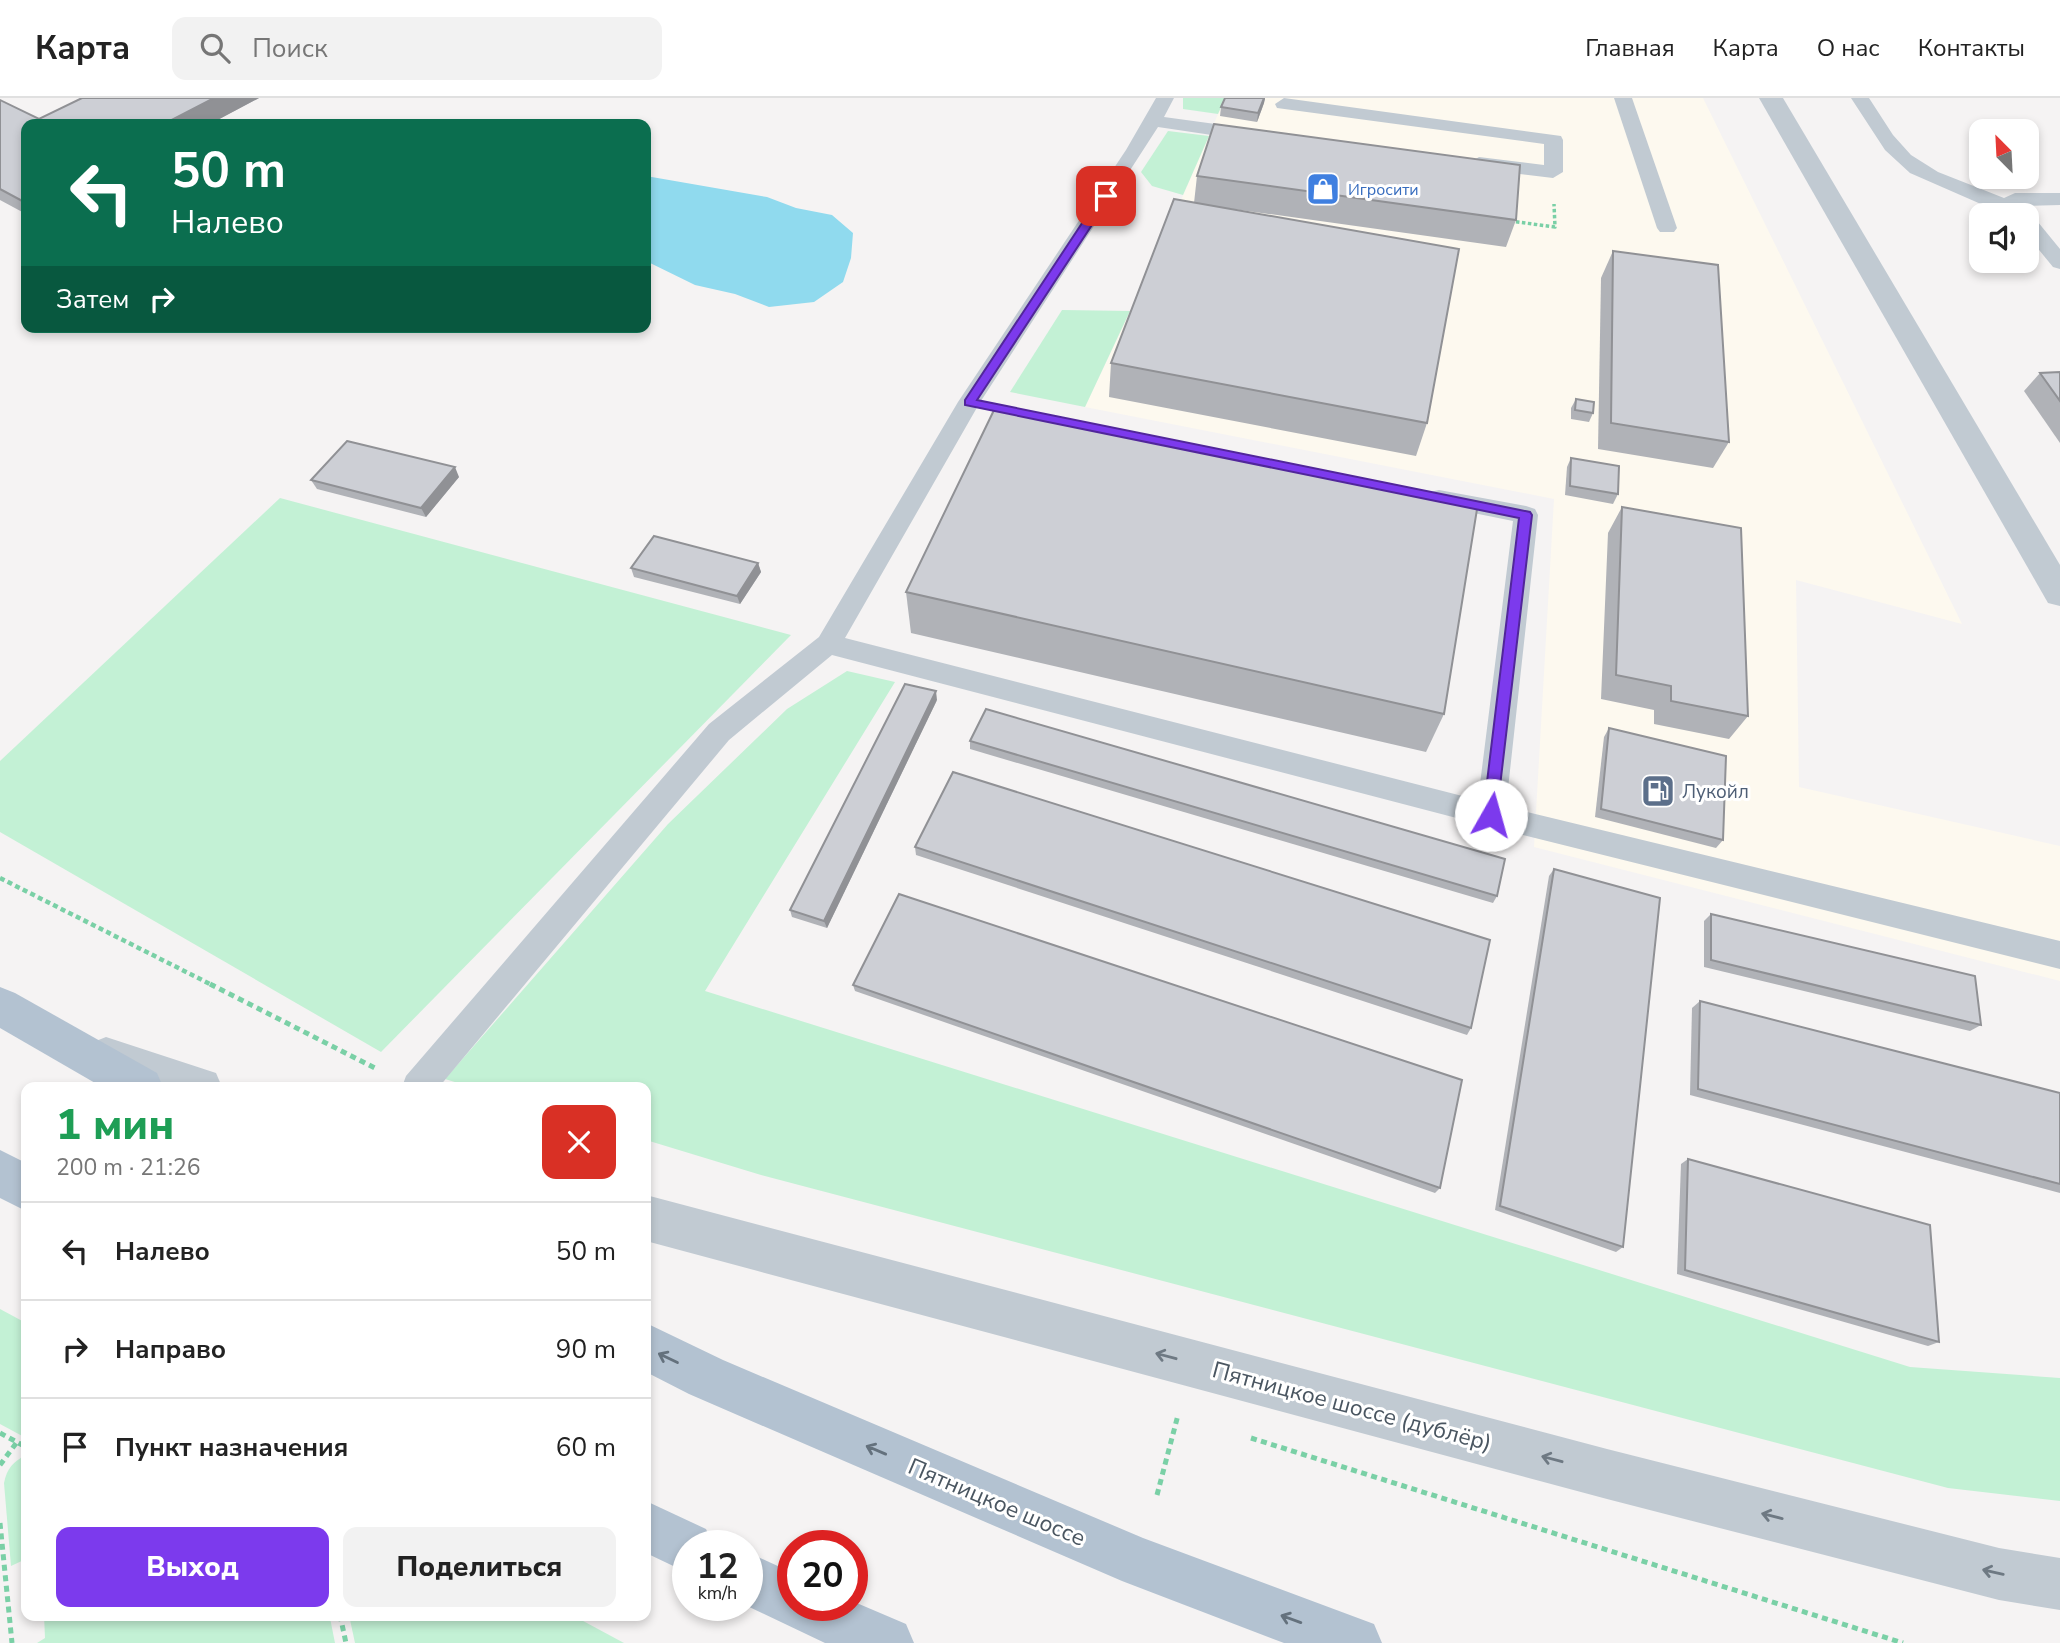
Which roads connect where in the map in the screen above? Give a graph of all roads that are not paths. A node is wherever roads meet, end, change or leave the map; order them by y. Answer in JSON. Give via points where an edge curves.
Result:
{"nodes":[{"id":1,"x":1165,"y":98,"type":"edge"},
{"id":2,"x":1623,"y":98,"type":"edge"},
{"id":3,"x":1771,"y":98,"type":"edge"},
{"id":4,"x":1860,"y":98,"type":"edge"},
{"id":5,"x":1284,"y":104,"type":"dead end"},
{"id":6,"x":1152,"y":121,"type":"junction"},
{"id":7,"x":1270,"y":137,"type":"edge"},
{"id":8,"x":1459,"y":161,"type":"edge"},
{"id":9,"x":2060,"y":199,"type":"edge"},
{"id":10,"x":1995,"y":203,"type":"edge"},
{"id":11,"x":2014,"y":203,"type":"edge"},
{"id":12,"x":1667,"y":228,"type":"dead end"},
{"id":13,"x":2039,"y":236,"type":"edge"},
{"id":14,"x":2060,"y":263,"type":"edge"},
{"id":15,"x":969,"y":402,"type":"junction"},
{"id":16,"x":996,"y":408,"type":"edge"},
{"id":17,"x":1417,"y":493,"type":"edge"},
{"id":18,"x":2060,"y":594,"type":"edge"},
{"id":19,"x":828,"y":643,"type":"junction"},
{"id":20,"x":1491,"y":815,"type":"junction"},
{"id":21,"x":2060,"y":955,"type":"edge"},
{"id":22,"x":0,"y":1006,"type":"edge"},
{"id":23,"x":69,"y":1045,"type":"junction"},
{"id":24,"x":133,"y":1082,"type":"edge"},
{"id":25,"x":185,"y":1082,"type":"edge"},
{"id":26,"x":422,"y":1082,"type":"edge"},
{"id":27,"x":0,"y":1172,"type":"edge"},
{"id":28,"x":21,"y":1186,"type":"edge"},
{"id":29,"x":651,"y":1219,"type":"edge"},
{"id":30,"x":651,"y":1350,"type":"edge"},
{"id":31,"x":651,"y":1528,"type":"edge"},
{"id":32,"x":672,"y":1539,"type":"edge"},
{"id":33,"x":2060,"y":1584,"type":"edge"},
{"id":34,"x":836,"y":1621,"type":"edge"},
{"id":35,"x":887,"y":1643,"type":"edge"},
{"id":36,"x":1355,"y":1643,"type":"edge"}],
"edges":[{"from":1,"to":6,"type":"lane"},
{"from":2,"to":12,"type":"lane"},
{"from":3,"to":18,"type":"street"},
{"from":4,"to":10,"type":"lane","via":[[1903,159]]},
{"from":5,"to":8,"type":"lane","via":[[1554,140],[1553,173]]},
{"from":6,"to":7,"type":"lane"},
{"from":6,"to":15,"type":"lane"},
{"from":9,"to":11,"type":"lane"},
{"from":13,"to":14,"type":"lane"},
{"from":15,"to":16,"type":"lane"},
{"from":15,"to":19,"type":"lane"},
{"from":17,"to":20,"type":"lane","via":[[1526,515]]},
{"from":19,"to":20,"type":"lane"},
{"from":19,"to":26,"type":"lane","via":[[719,732]]},
{"from":20,"to":21,"type":"lane"},
{"from":22,"to":23,"type":"main road"},
{"from":23,"to":24,"type":"main road"},
{"from":23,"to":25,"type":"street"},
{"from":27,"to":28,"type":"main road"},
{"from":33,"to":29,"type":"street","name":"Пятницкое шоссе (дублёр)","one_way":true,"via":[[2000,1574],[1621,1477]]},
{"from":36,"to":30,"type":"main road","name":"Пятницкое шоссе","one_way":true,"via":[[1140,1563]]},
{"from":31,"to":32,"type":"main road"},
{"from":34,"to":35,"type":"main road"}]}
